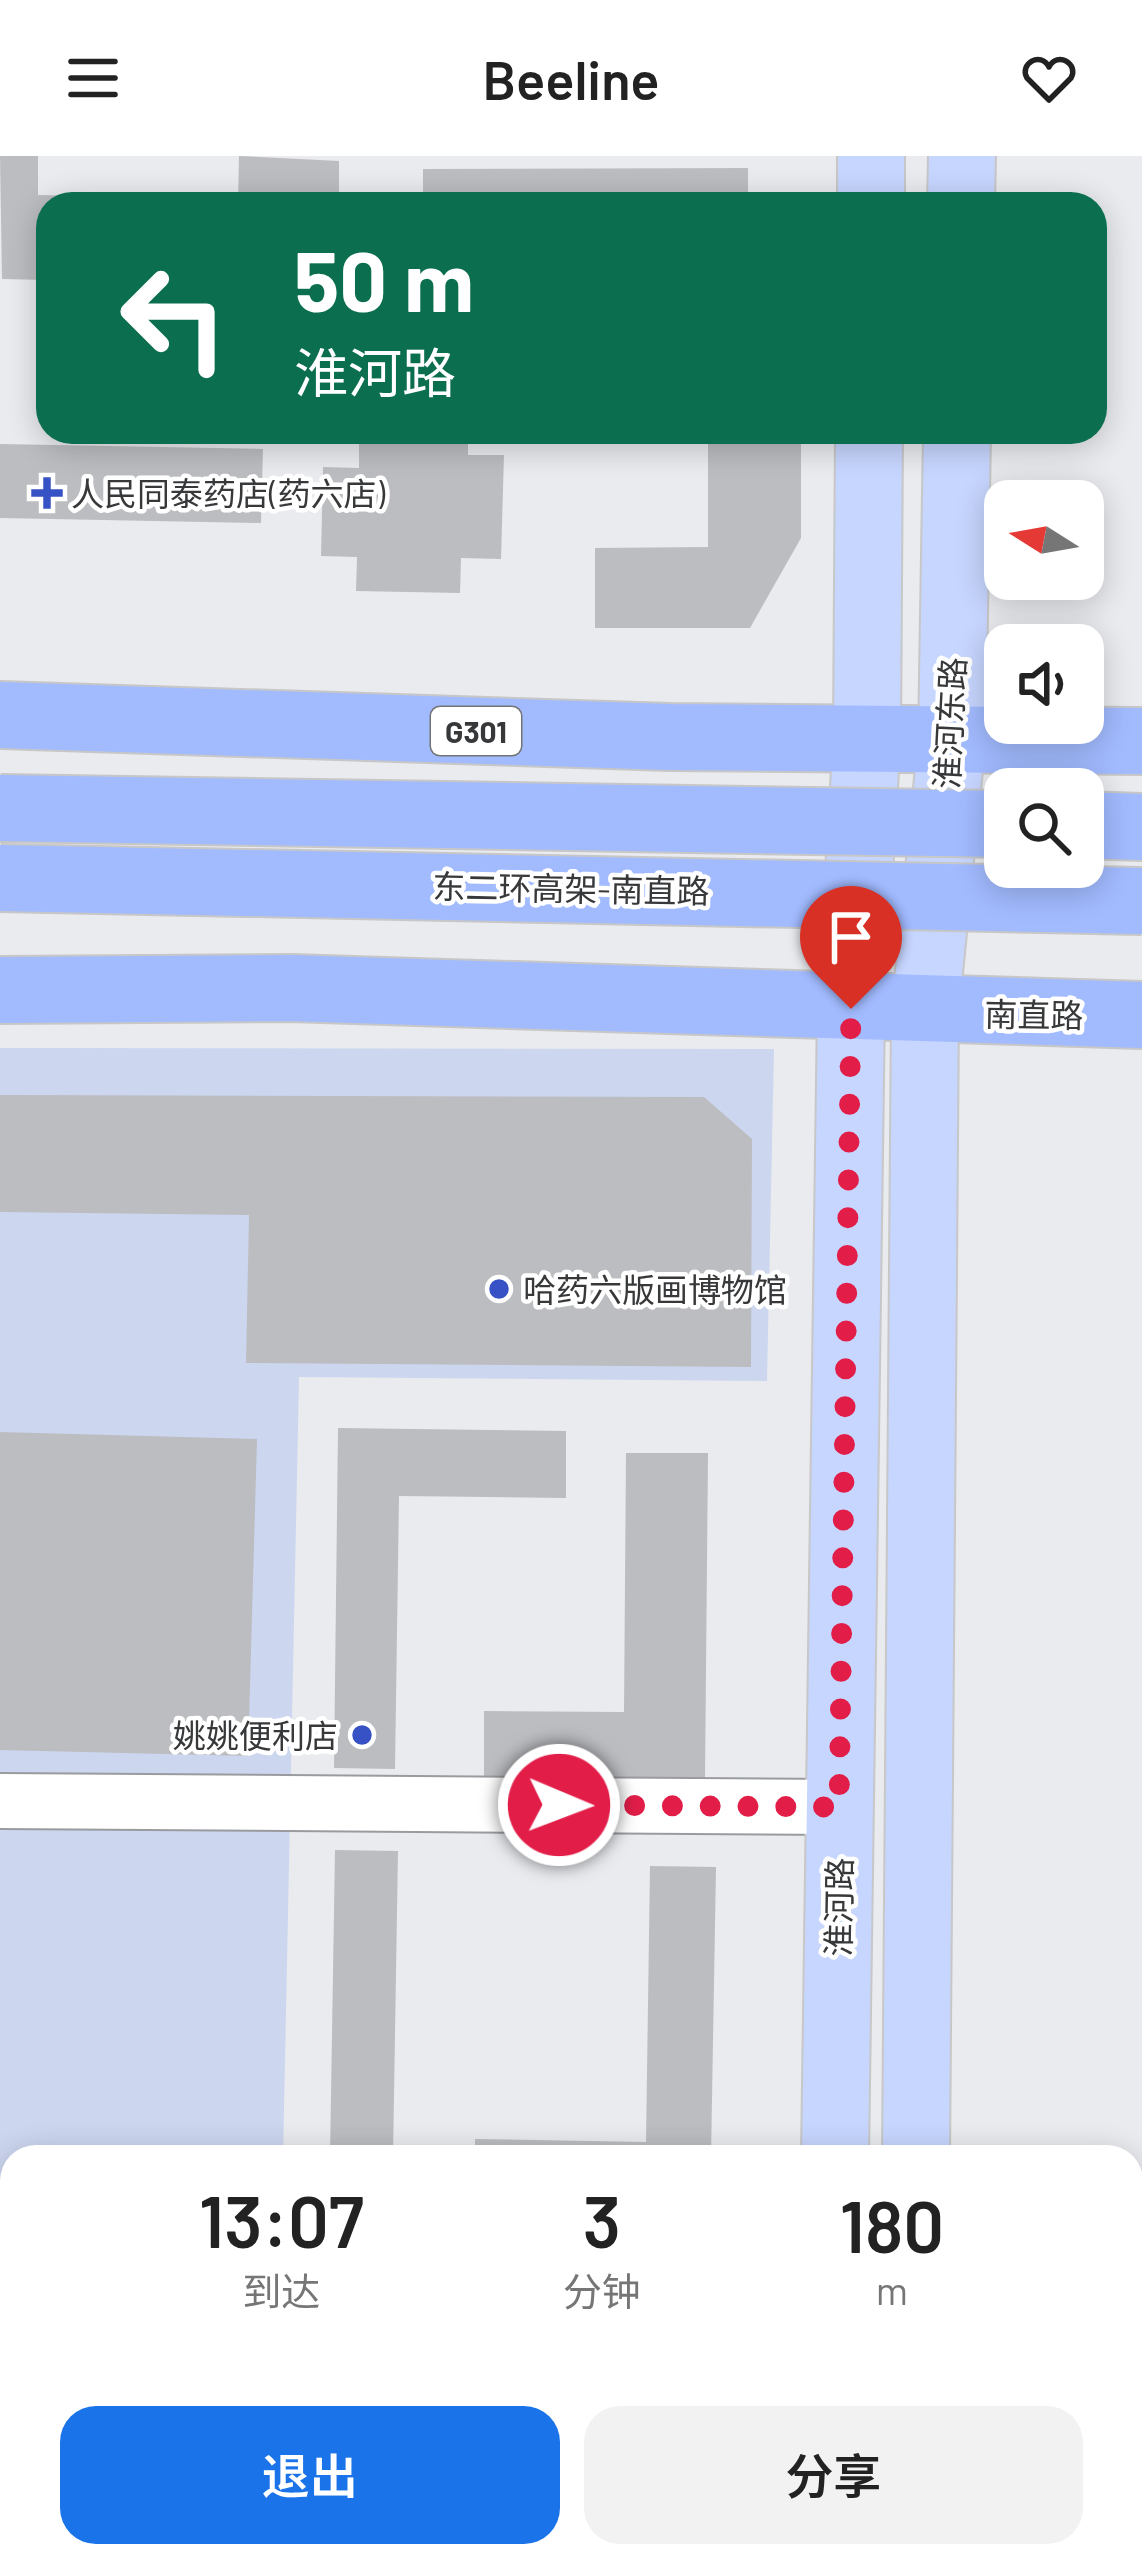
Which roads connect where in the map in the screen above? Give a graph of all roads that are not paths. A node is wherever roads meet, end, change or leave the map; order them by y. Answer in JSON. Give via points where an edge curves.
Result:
{"nodes":[{"id":1,"x":871,"y":156,"type":"edge"},
{"id":2,"x":962,"y":156,"type":"edge"},
{"id":3,"x":871,"y":192,"type":"edge"},
{"id":4,"x":961,"y":192,"type":"edge"},
{"id":5,"x":869,"y":444,"type":"edge"},
{"id":6,"x":957,"y":444,"type":"edge"},
{"id":7,"x":0,"y":716,"type":"edge"},
{"id":8,"x":866,"y":736,"type":"junction"},
{"id":9,"x":670,"y":737,"type":"junction"},
{"id":10,"x":952,"y":739,"type":"junction"},
{"id":11,"x":1142,"y":741,"type":"edge"},
{"id":12,"x":0,"y":752,"type":"edge"},
{"id":13,"x":0,"y":808,"type":"edge"},
{"id":14,"x":984,"y":824,"type":"edge"},
{"id":15,"x":1104,"y":825,"type":"edge"},
{"id":16,"x":1142,"y":826,"type":"edge"},
{"id":17,"x":0,"y":878,"type":"edge"},
{"id":18,"x":1142,"y":901,"type":"edge"},
{"id":19,"x":0,"y":964,"type":"edge"},
{"id":20,"x":291,"y":988,"type":"junction"},
{"id":21,"x":0,"y":990,"type":"edge"},
{"id":22,"x":851,"y":1009,"type":"junction"},
{"id":23,"x":925,"y":1012,"type":"junction"},
{"id":24,"x":1142,"y":1015,"type":"edge"},
{"id":25,"x":0,"y":1801,"type":"edge"},
{"id":26,"x":839,"y":1807,"type":"junction"},
{"id":27,"x":835,"y":2145,"type":"edge"},
{"id":28,"x":916,"y":2145,"type":"edge"}],
"edges":[{"from":1,"to":3,"type":"main road"},
{"from":2,"to":4,"type":"main road"},
{"from":5,"to":8,"type":"main road"},
{"from":6,"to":10,"type":"main road","name":"淮河东路"},
{"from":7,"to":9,"type":"highway","number":"G301"},
{"from":8,"to":9,"type":"highway","number":"G301"},
{"from":8,"to":10,"type":"highway","number":"G301"},
{"from":8,"to":22,"type":"main road"},
{"from":9,"to":12,"type":"highway","via":[[556,759]]},
{"from":10,"to":11,"type":"highway","number":"G301"},
{"from":10,"to":23,"type":"main road","name":"淮河东路"},
{"from":13,"to":14,"type":"highway","bridge":true},
{"from":15,"to":16,"type":"highway"},
{"from":17,"to":18,"type":"highway","name":"东二环高架-南直路","bridge":true},
{"from":19,"to":20,"type":"highway"},
{"from":20,"to":21,"type":"highway"},
{"from":20,"to":22,"type":"highway","name":"南直路"},
{"from":22,"to":23,"type":"highway","name":"南直路"},
{"from":22,"to":26,"type":"main road","name":"淮河路"},
{"from":23,"to":24,"type":"highway","name":"南直路"},
{"from":23,"to":28,"type":"main road"},
{"from":25,"to":26,"type":"lane"},
{"from":26,"to":27,"type":"main road","name":"淮河路"}]}
